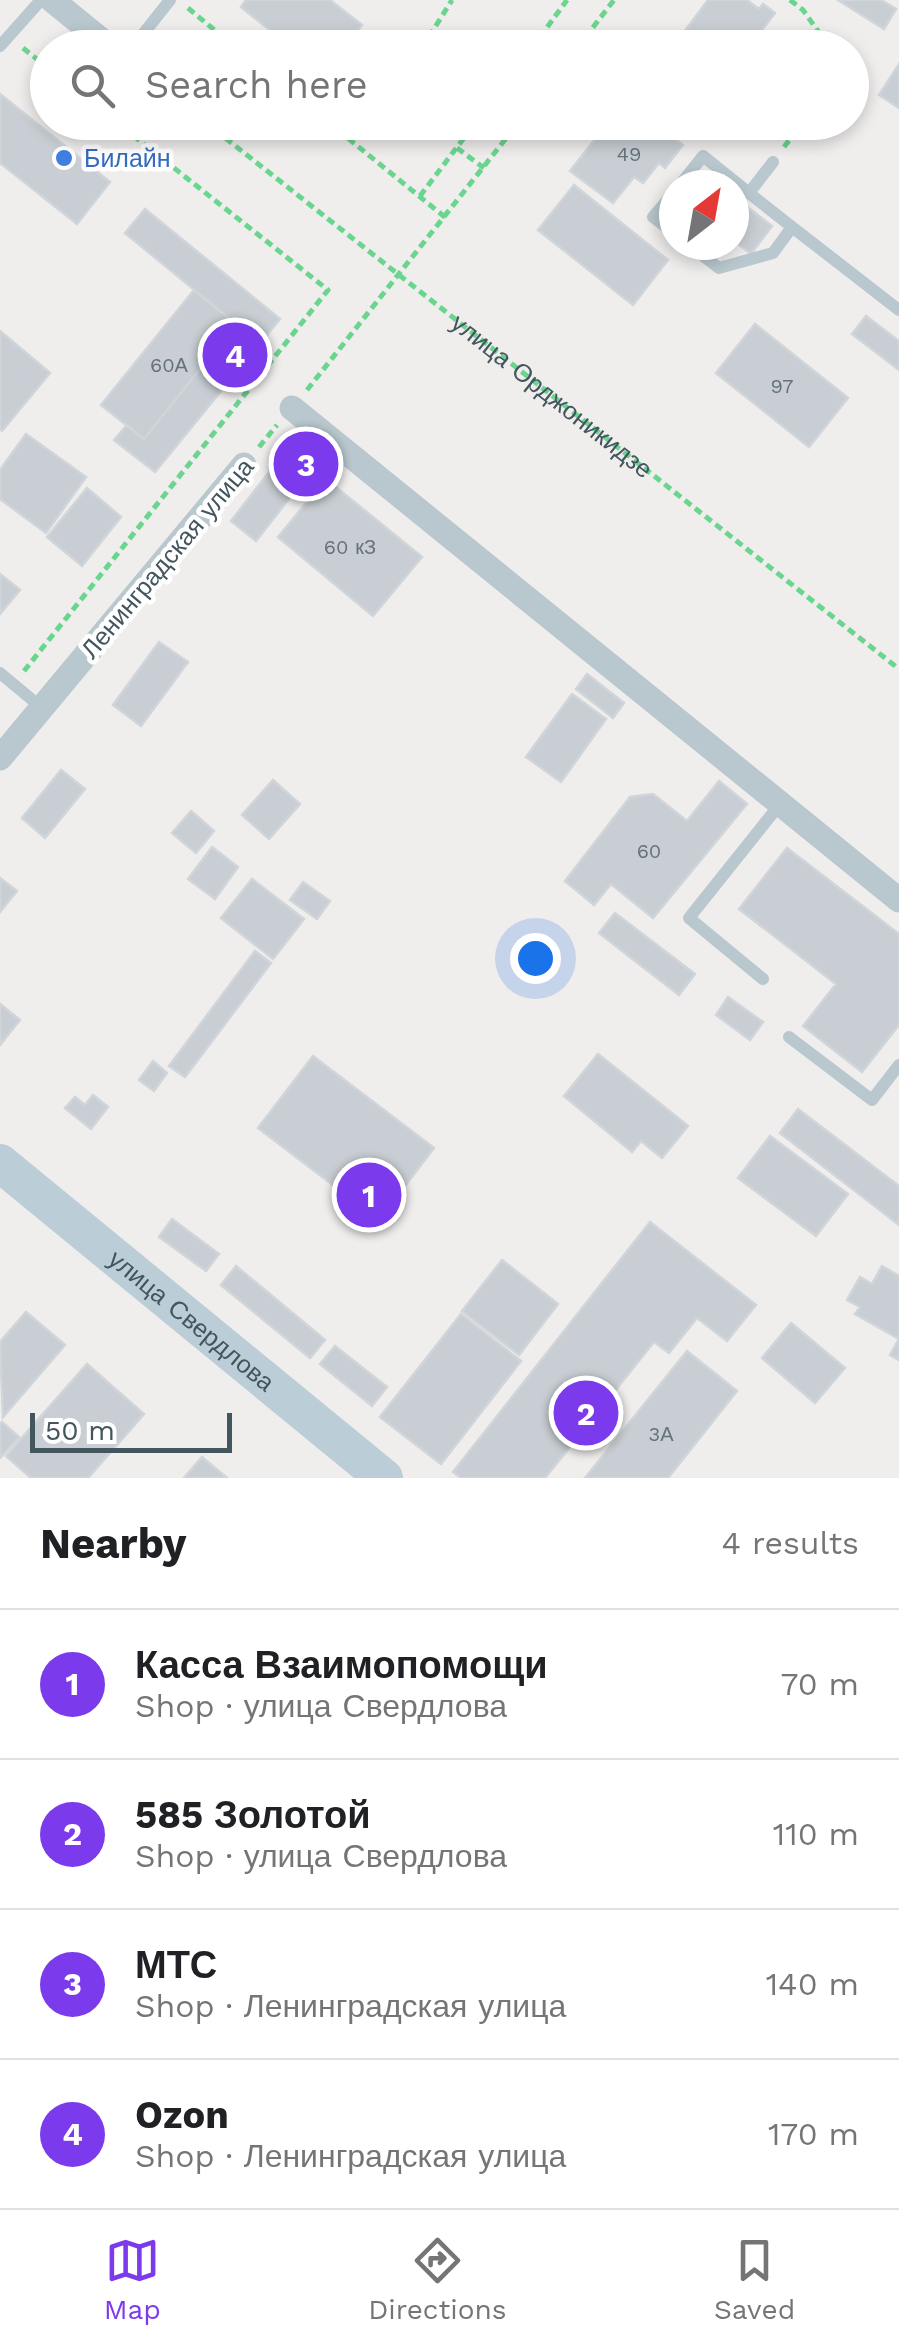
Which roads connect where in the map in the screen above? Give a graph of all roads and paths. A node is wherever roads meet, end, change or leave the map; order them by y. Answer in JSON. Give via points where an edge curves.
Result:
{"nodes":[{"id":1,"x":42,"y":0,"type":"edge"},
{"id":2,"x":52,"y":0,"type":"edge"},
{"id":3,"x":174,"y":0,"type":"edge"},
{"id":4,"x":452,"y":0,"type":"edge"},
{"id":5,"x":568,"y":0,"type":"edge"},
{"id":6,"x":614,"y":0,"type":"edge"},
{"id":7,"x":790,"y":0,"type":"edge"},
{"id":8,"x":89,"y":30,"type":"edge"},
{"id":9,"x":148,"y":30,"type":"edge"},
{"id":10,"x":213,"y":30,"type":"edge"},
{"id":11,"x":433,"y":30,"type":"edge"},
{"id":12,"x":546,"y":30,"type":"edge"},
{"id":13,"x":591,"y":30,"type":"edge"},
{"id":14,"x":817,"y":30,"type":"edge"},
{"id":15,"x":0,"y":46,"type":"edge"},
{"id":16,"x":139,"y":140,"type":"edge"},
{"id":17,"x":228,"y":140,"type":"edge"},
{"id":18,"x":349,"y":140,"type":"edge"},
{"id":19,"x":463,"y":140,"type":"edge"},
{"id":20,"x":505,"y":140,"type":"edge"},
{"id":21,"x":790,"y":140,"type":"edge"},
{"id":22,"x":457,"y":148,"type":"junction"},
{"id":23,"x":773,"y":162,"type":"joint"},
{"id":24,"x":484,"y":168,"type":"junction"},
{"id":25,"x":692,"y":170,"type":"edge"},
{"id":26,"x":721,"y":170,"type":"edge"},
{"id":27,"x":749,"y":193,"type":"joint"},
{"id":28,"x":420,"y":197,"type":"junction"},
{"id":29,"x":446,"y":218,"type":"junction"},
{"id":30,"x":792,"y":227,"type":"junction"},
{"id":31,"x":708,"y":260,"type":"edge"},
{"id":32,"x":747,"y":260,"type":"edge"},
{"id":33,"x":749,"y":260,"type":"edge"},
{"id":34,"x":400,"y":278,"type":"junction"},
{"id":35,"x":899,"y":310,"type":"edge"},
{"id":36,"x":292,"y":408,"type":"junction"},
{"id":37,"x":244,"y":465,"type":"joint"},
{"id":38,"x":899,"y":669,"type":"edge"},
{"id":39,"x":0,"y":673,"type":"edge"},
{"id":40,"x":13,"y":684,"type":"junction"},
{"id":41,"x":42,"y":708,"type":"junction"},
{"id":42,"x":0,"y":758,"type":"edge"},
{"id":43,"x":780,"y":804,"type":"junction"},
{"id":44,"x":899,"y":900,"type":"edge"},
{"id":45,"x":763,"y":979,"type":"dead end"},
{"id":46,"x":789,"y":1036,"type":"dead end"},
{"id":47,"x":899,"y":1065,"type":"edge"},
{"id":48,"x":0,"y":1163,"type":"edge"},
{"id":49,"x":384,"y":1478,"type":"edge"}],
"edges":[{"from":1,"to":15,"type":"lane"},
{"from":2,"to":8,"type":"street"},
{"from":3,"to":9,"type":"lane"},
{"from":3,"to":10,"type":"path"},
{"from":4,"to":11,"type":"path"},
{"from":5,"to":12,"type":"path"},
{"from":6,"to":13,"type":"path"},
{"from":7,"to":14,"type":"path"},
{"from":16,"to":40,"type":"path","via":[[328,290]]},
{"from":17,"to":34,"type":"path","name":"улица Орджоникидзе"},
{"from":18,"to":28,"type":"path"},
{"from":19,"to":22,"type":"path"},
{"from":20,"to":24,"type":"path","name":"Ленинградская улица"},
{"from":21,"to":23,"type":"path"},
{"from":22,"to":24,"type":"path"},
{"from":22,"to":28,"type":"path"},
{"from":23,"to":27,"type":"lane"},
{"from":24,"to":29,"type":"path","name":"Ленинградская улица"},
{"from":25,"to":26,"type":"lane","via":[[704,156]]},
{"from":27,"to":30,"type":"lane"},
{"from":28,"to":29,"type":"path"},
{"from":29,"to":34,"type":"path","name":"Ленинградская улица"},
{"from":30,"to":33,"type":"lane","via":[[773,253]]},
{"from":30,"to":35,"type":"lane"},
{"from":31,"to":32,"type":"lane","via":[[718,268]]},
{"from":34,"to":36,"type":"path","name":"Ленинградская улица"},
{"from":34,"to":38,"type":"path","name":"улица Орджоникидзе"},
{"from":36,"to":37,"type":"path","name":"Ленинградская улица"},
{"from":36,"to":43,"type":"street"},
{"from":37,"to":41,"type":"street","name":"Ленинградская улица"},
{"from":39,"to":40,"type":"lane"},
{"from":40,"to":41,"type":"lane"},
{"from":41,"to":42,"type":"street","name":"Ленинградская улица"},
{"from":43,"to":44,"type":"street"},
{"from":43,"to":45,"type":"lane","via":[[689,918]]},
{"from":46,"to":47,"type":"lane","via":[[872,1100]]},
{"from":48,"to":49,"type":"street","name":"улица Свердлова"}]}
